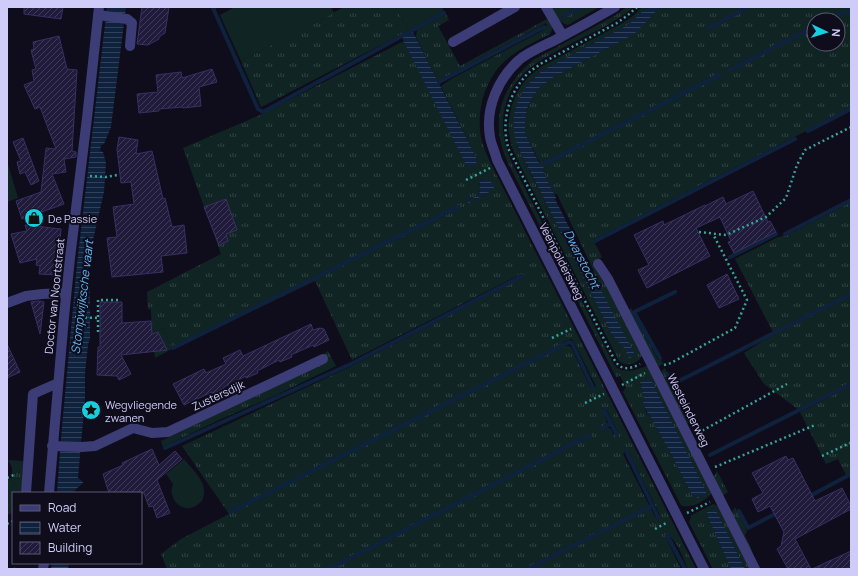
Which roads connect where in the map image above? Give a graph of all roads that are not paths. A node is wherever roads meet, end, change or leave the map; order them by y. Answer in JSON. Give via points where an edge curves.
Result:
{"nodes":[{"id":1,"x":515,"y":7,"type":"edge"},
{"id":2,"x":546,"y":7,"type":"edge"},
{"id":3,"x":615,"y":7,"type":"edge"},
{"id":4,"x":101,"y":13,"type":"edge"},
{"id":5,"x":563,"y":36,"type":"junction"},
{"id":6,"x":454,"y":42,"type":"dead end"},
{"id":7,"x":130,"y":46,"type":"dead end"},
{"id":8,"x":598,"y":264,"type":"dead end"},
{"id":9,"x":66,"y":292,"type":"junction"},
{"id":10,"x":7,"y":303,"type":"edge"},
{"id":11,"x":323,"y":359,"type":"dead end"},
{"id":12,"x":58,"y":383,"type":"junction"},
{"id":13,"x":54,"y":446,"type":"junction"},
{"id":14,"x":26,"y":492,"type":"edge"},
{"id":15,"x":49,"y":492,"type":"edge"},
{"id":16,"x":704,"y":569,"type":"edge"},
{"id":17,"x":755,"y":569,"type":"edge"}],
"edges":[{"from":1,"to":6,"type":"street"},
{"from":2,"to":5,"type":"street"},
{"from":3,"to":5,"type":"street","name":"Veenpoldersweg"},
{"from":4,"to":7,"type":"street","via":[[127,19],[132,23]]},
{"from":4,"to":9,"type":"street","name":"Doctor van Noortstraat"},
{"from":5,"to":16,"type":"street","name":"Veenpoldersweg","via":[[520,60],[499,84],[492,101],[490,137],[499,164]]},
{"from":8,"to":17,"type":"street","name":"Westeinderweg","via":[[608,279]]},
{"from":9,"to":10,"type":"street","via":[[26,296]]},
{"from":9,"to":12,"type":"street","name":"Doctor van Noortstraat"},
{"from":11,"to":13,"type":"street","name":"Zustersdijk","via":[[168,432],[152,434],[133,428],[95,446]]},
{"from":12,"to":13,"type":"street","name":"Doctor van Noortstraat"},
{"from":12,"to":14,"type":"street","via":[[33,394]]},
{"from":13,"to":15,"type":"street","name":"Doctor van Noortstraat"}]}
